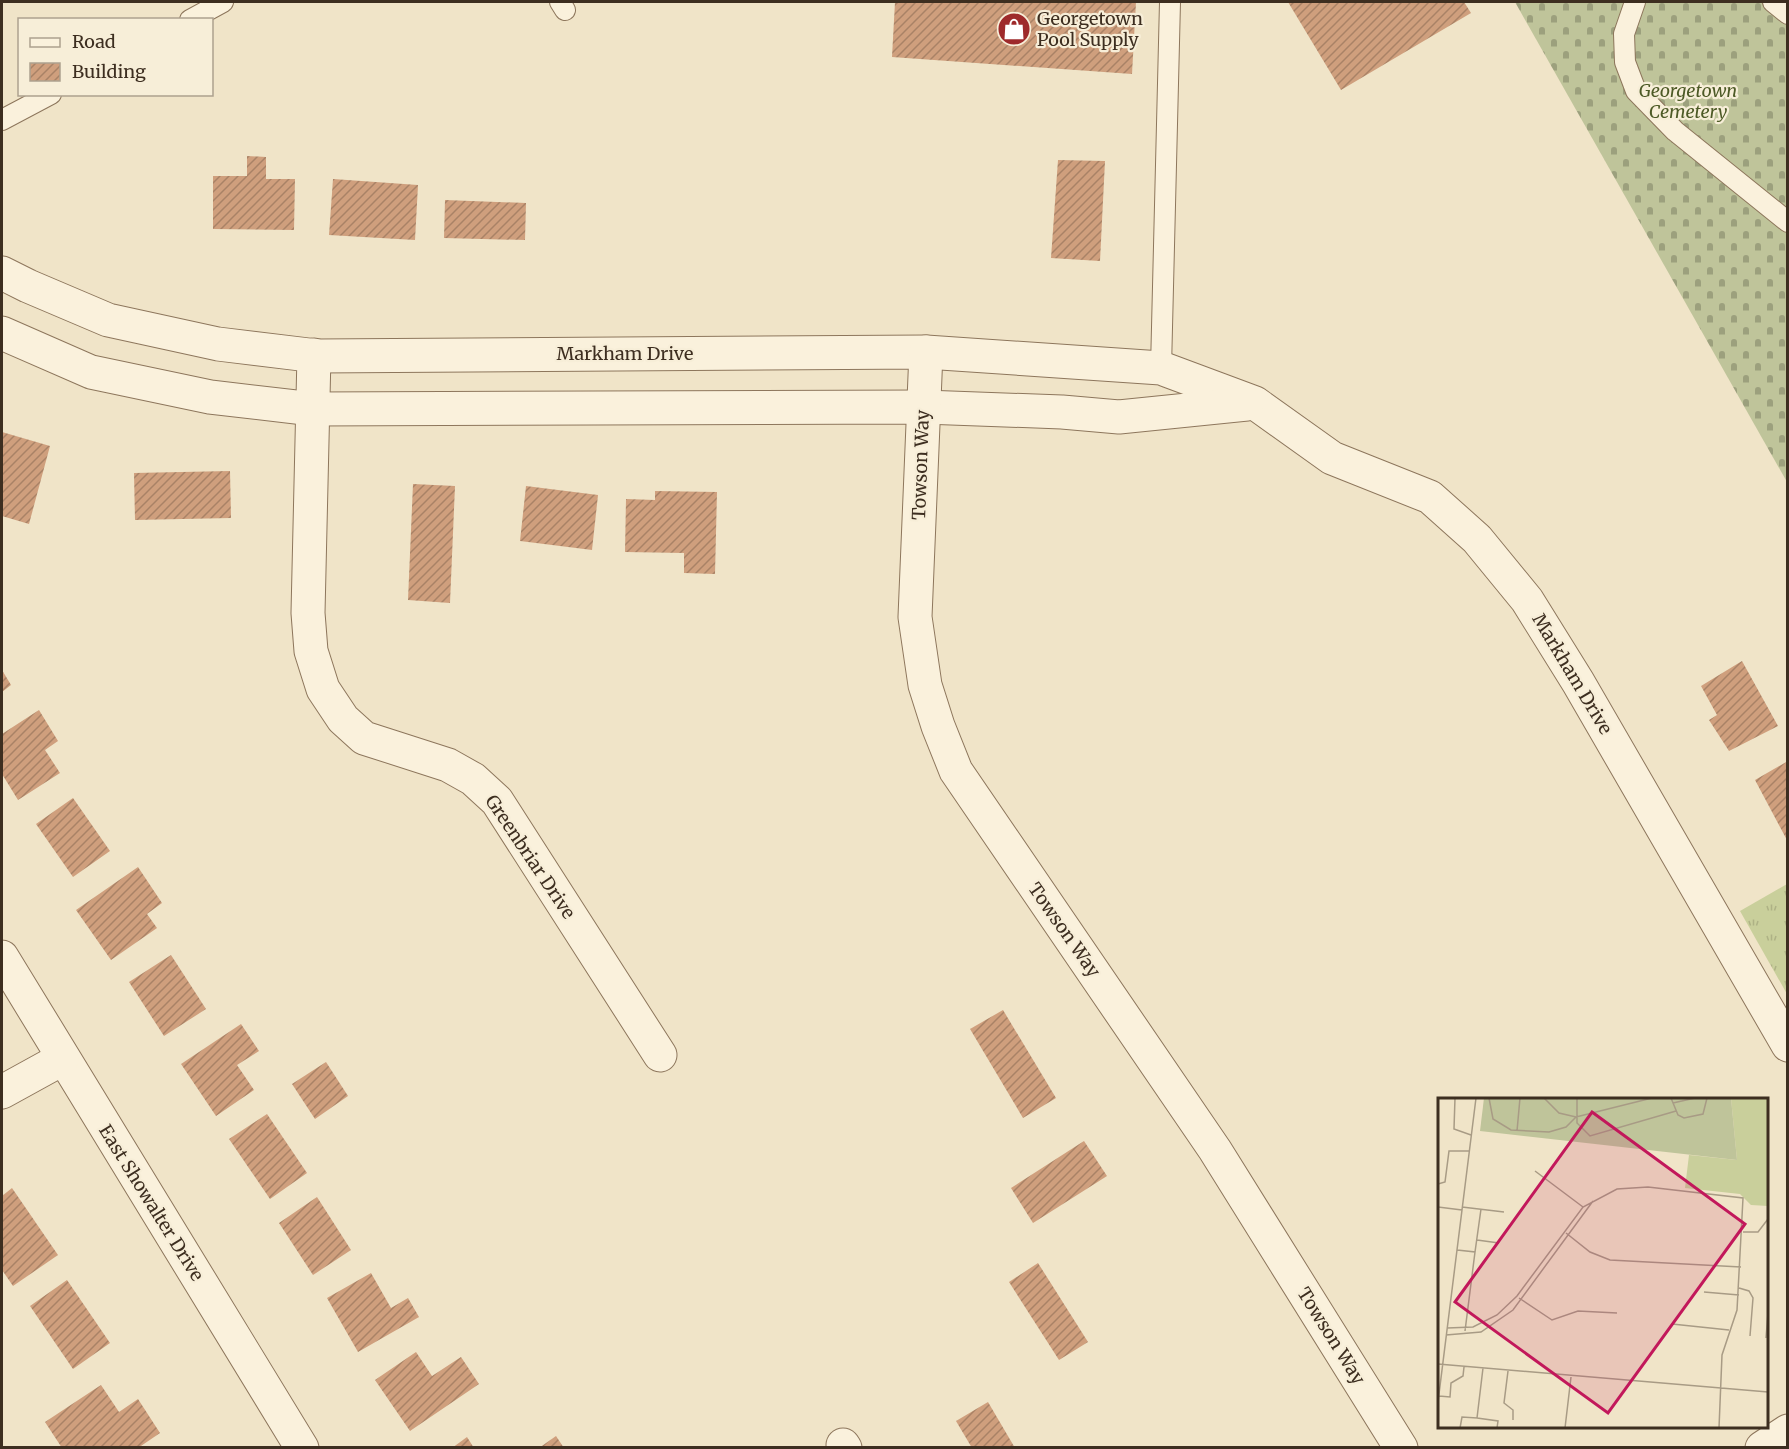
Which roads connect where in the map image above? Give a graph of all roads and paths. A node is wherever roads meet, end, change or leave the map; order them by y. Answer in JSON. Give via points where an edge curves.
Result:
{"nodes":[{"id":1,"x":223,"y":2,"type":"edge"},
{"id":2,"x":1170,"y":2,"type":"edge"},
{"id":3,"x":1635,"y":2,"type":"edge"},
{"id":4,"x":1773,"y":2,"type":"edge"},
{"id":5,"x":1788,"y":14,"type":"edge"},
{"id":6,"x":194,"y":18,"type":"edge"},
{"id":7,"x":47,"y":96,"type":"edge"},
{"id":8,"x":2,"y":120,"type":"edge"},
{"id":9,"x":1788,"y":222,"type":"edge"},
{"id":10,"x":2,"y":273,"type":"edge"},
{"id":11,"x":2,"y":333,"type":"edge"},
{"id":12,"x":926,"y":352,"type":"junction"},
{"id":13,"x":314,"y":355,"type":"junction"},
{"id":14,"x":1161,"y":368,"type":"junction"},
{"id":15,"x":1255,"y":403,"type":"junction"},
{"id":16,"x":924,"y":407,"type":"junction"},
{"id":17,"x":313,"y":409,"type":"junction"},
{"id":18,"x":2,"y":957,"type":"edge"},
{"id":19,"x":1788,"y":1045,"type":"edge"},
{"id":20,"x":660,"y":1055,"type":"dead end"},
{"id":21,"x":62,"y":1059,"type":"junction"},
{"id":22,"x":2,"y":1092,"type":"edge"},
{"id":23,"x":1788,"y":1431,"type":"edge"},
{"id":24,"x":302,"y":1448,"type":"edge"},
{"id":25,"x":1401,"y":1448,"type":"edge"},
{"id":26,"x":1762,"y":1448,"type":"edge"}],
"edges":[{"from":1,"to":6,"type":"lane"},
{"from":2,"to":14,"type":"lane"},
{"from":3,"to":9,"type":"lane","via":[[1624,34],[1625,62],[1636,91],[1676,131]]},
{"from":4,"to":5,"type":"lane"},
{"from":7,"to":8,"type":"lane"},
{"from":10,"to":13,"type":"street","name":"Markham Drive","via":[[108,320],[218,344]]},
{"from":11,"to":17,"type":"street","via":[[91,372],[210,397]]},
{"from":12,"to":13,"type":"street","name":"Markham Drive"},
{"from":12,"to":14,"type":"street","name":"Markham Drive"},
{"from":12,"to":16,"type":"street","name":"Towson Way"},
{"from":13,"to":17,"type":"street","name":"Greenbriar Drive"},
{"from":14,"to":15,"type":"street","name":"Markham Drive"},
{"from":15,"to":16,"type":"street","via":[[1119,417]]},
{"from":15,"to":19,"type":"street","name":"Markham Drive","via":[[1332,458],[1430,497],[1477,539],[1527,600],[1578,682]]},
{"from":16,"to":17,"type":"street"},
{"from":16,"to":25,"type":"street","name":"Towson Way","via":[[915,617],[925,685],[956,771],[1215,1150]]},
{"from":17,"to":20,"type":"street","name":"Greenbriar Drive","via":[[308,613],[310,651],[323,688],[343,719],[364,738],[447,765],[473,779],[497,801]]},
{"from":18,"to":21,"type":"street","name":"East Showalter Drive"},
{"from":21,"to":22,"type":"street"},
{"from":21,"to":24,"type":"street","name":"East Showalter Drive"},
{"from":23,"to":26,"type":"street"}]}
